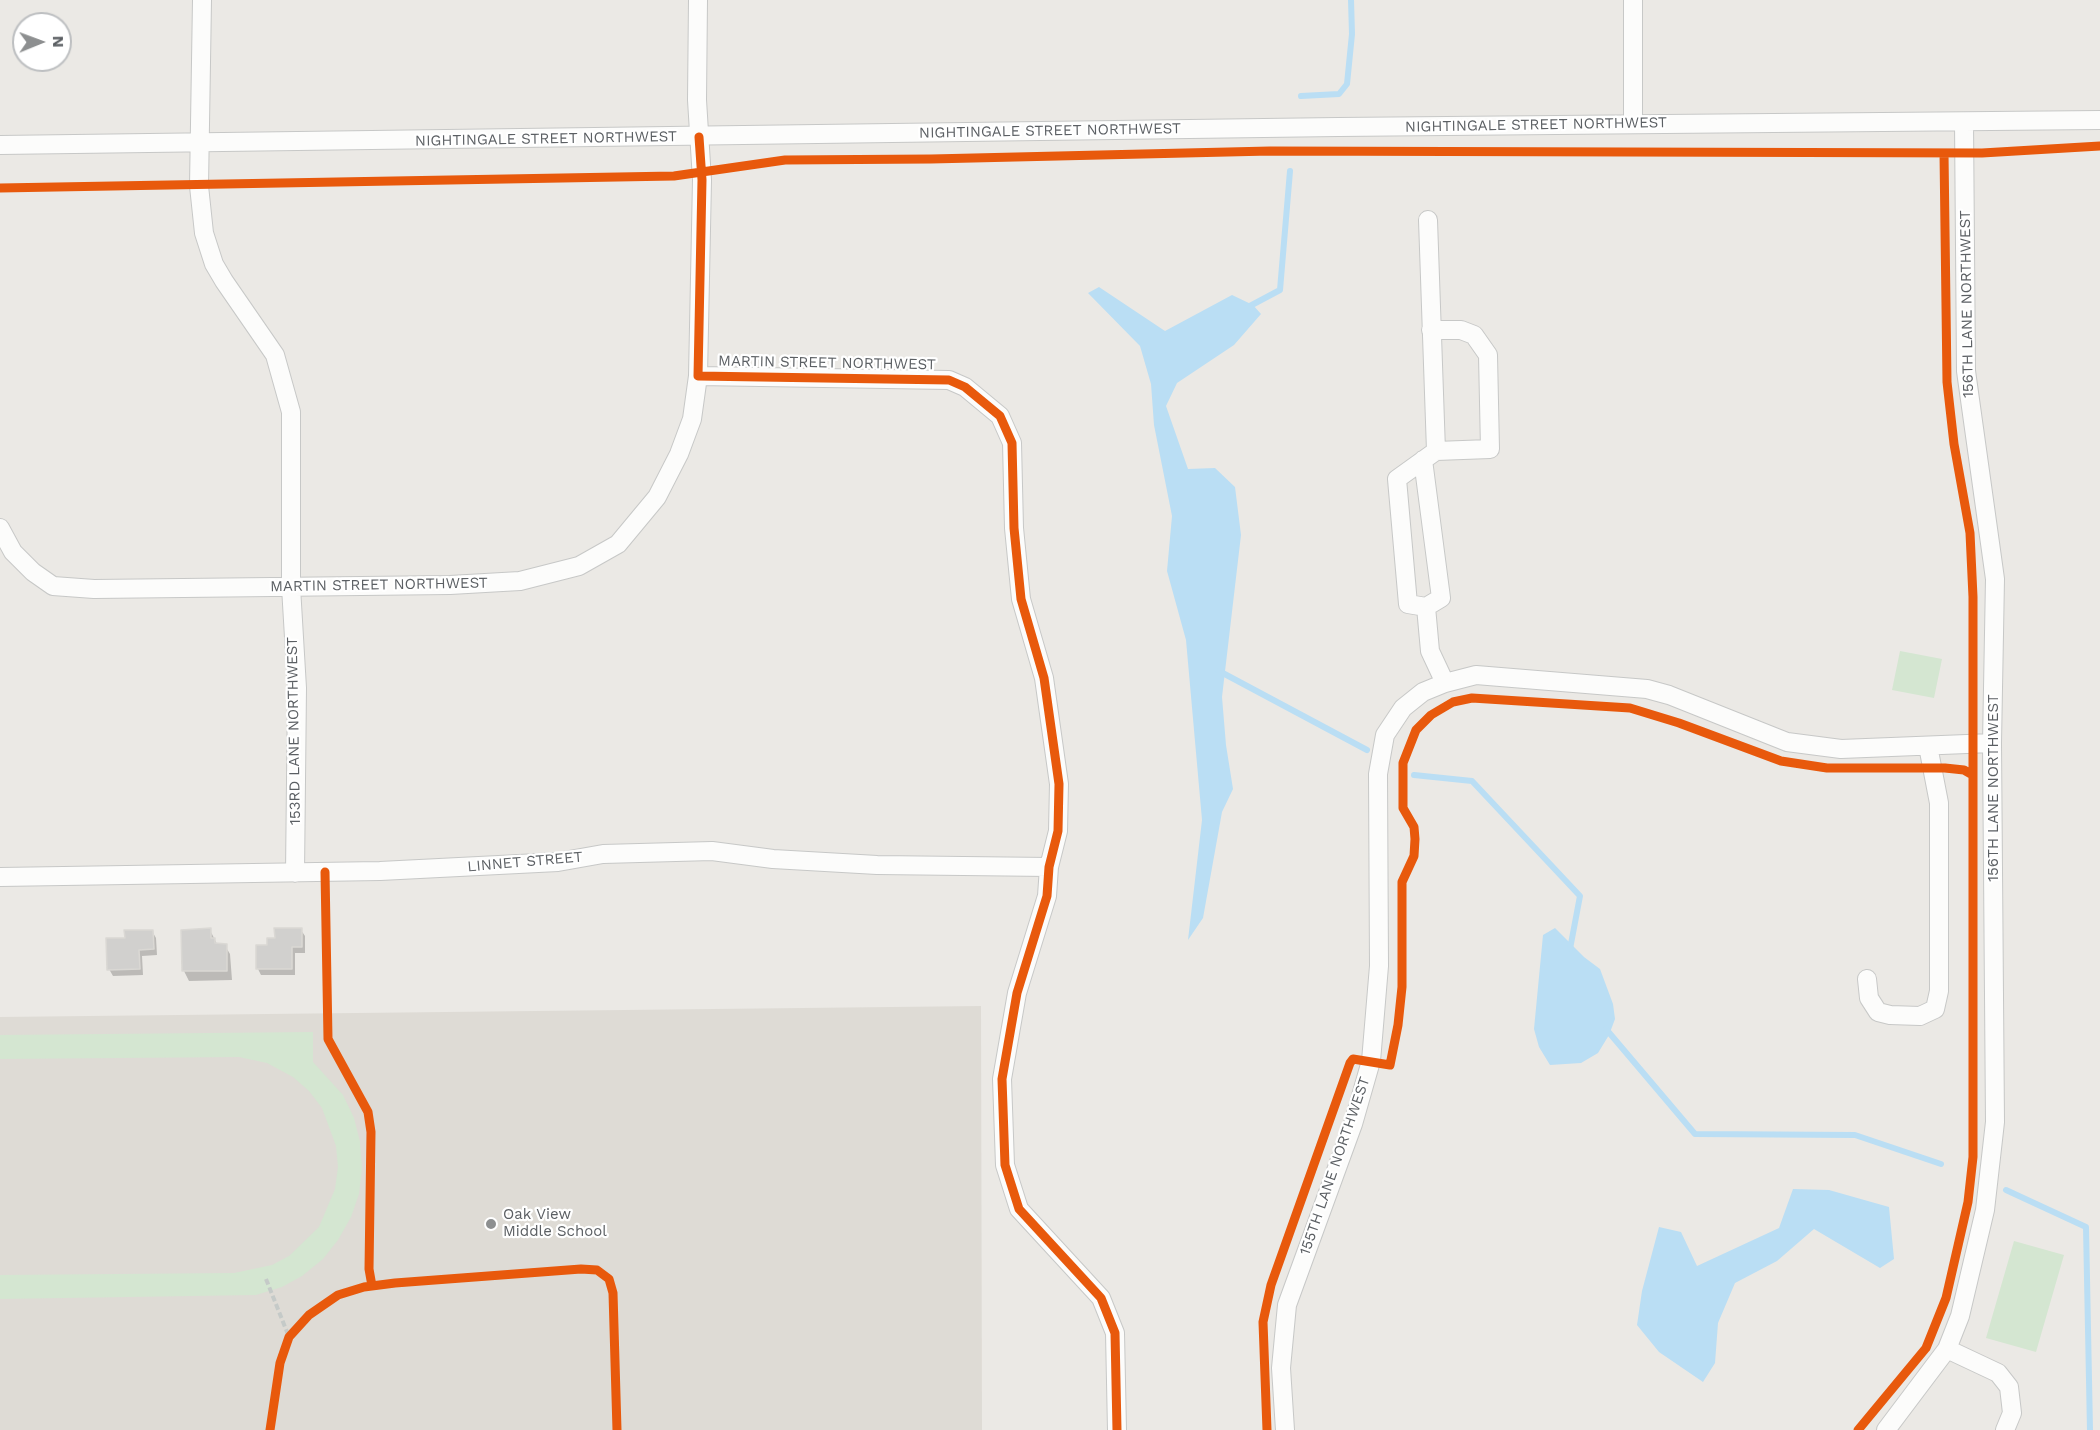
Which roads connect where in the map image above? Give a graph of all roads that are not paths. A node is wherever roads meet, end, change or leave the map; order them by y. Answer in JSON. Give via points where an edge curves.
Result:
{"nodes":[{"id":1,"x":202,"y":0,"type":"edge"},
{"id":2,"x":698,"y":0,"type":"edge"},
{"id":3,"x":1633,"y":0,"type":"edge"},
{"id":4,"x":2100,"y":120,"type":"edge"},
{"id":5,"x":1964,"y":122,"type":"junction"},
{"id":6,"x":1632,"y":124,"type":"junction"},
{"id":7,"x":699,"y":136,"type":"junction"},
{"id":8,"x":200,"y":143,"type":"junction"},
{"id":9,"x":0,"y":145,"type":"edge"},
{"id":10,"x":1428,"y":220,"type":"dead end"},
{"id":11,"x":1431,"y":330,"type":"junction"},
{"id":12,"x":698,"y":376,"type":"junction"},
{"id":13,"x":1429,"y":455,"type":"junction"},
{"id":14,"x":0,"y":528,"type":"edge"},
{"id":15,"x":291,"y":587,"type":"junction"},
{"id":16,"x":1426,"y":607,"type":"junction"},
{"id":17,"x":1445,"y":683,"type":"junction"},
{"id":18,"x":1992,"y":743,"type":"junction"},
{"id":19,"x":1928,"y":746,"type":"junction"},
{"id":20,"x":1049,"y":867,"type":"junction"},
{"id":21,"x":295,"y":873,"type":"junction"},
{"id":22,"x":0,"y":877,"type":"edge"},
{"id":23,"x":1867,"y":979,"type":"dead end"},
{"id":24,"x":1947,"y":1348,"type":"junction"},
{"id":25,"x":1117,"y":1430,"type":"edge"},
{"id":26,"x":1285,"y":1430,"type":"edge"},
{"id":27,"x":1886,"y":1430,"type":"edge"},
{"id":28,"x":2005,"y":1430,"type":"edge"}],
"edges":[{"from":1,"to":8,"type":"street","name":"153RD LANE NORTHWEST"},
{"from":2,"to":7,"type":"street"},
{"from":3,"to":6,"type":"street"},
{"from":4,"to":5,"type":"street","name":"NIGHTINGALE STREET NORTHWEST"},
{"from":5,"to":6,"type":"street","name":"NIGHTINGALE STREET NORTHWEST"},
{"from":5,"to":18,"type":"street","name":"156TH LANE NORTHWEST","via":[[1966,371],[1995,579]]},
{"from":6,"to":7,"type":"street","name":"NIGHTINGALE STREET NORTHWEST"},
{"from":7,"to":8,"type":"street","name":"NIGHTINGALE STREET NORTHWEST"},
{"from":7,"to":12,"type":"street","via":[[702,180]]},
{"from":8,"to":9,"type":"street","name":"NIGHTINGALE STREET NORTHWEST"},
{"from":8,"to":15,"type":"street","name":"153RD LANE NORTHWEST","via":[[201,211],[214,264],[275,355],[291,411]]},
{"from":10,"to":11,"type":"street"},
{"from":11,"to":13,"type":"street"},
{"from":11,"to":13,"type":"street","via":[[1461,330],[1474,335],[1488,355],[1490,449]]},
{"from":12,"to":15,"type":"street","name":"MARTIN STREET NORTHWEST","via":[[692,419],[657,497],[618,544],[579,566],[520,581]]},
{"from":12,"to":20,"type":"street","name":"MARTIN STREET NORTHWEST","via":[[949,380],[965,387],[1000,416],[1012,442],[1021,599],[1044,678],[1059,784],[1058,831]]},
{"from":13,"to":16,"type":"street","via":[[1441,598]]},
{"from":13,"to":16,"type":"street","via":[[1397,479],[1408,604]]},
{"from":14,"to":15,"type":"street","name":"MARTIN STREET NORTHWEST","via":[[13,552],[53,586]]},
{"from":15,"to":21,"type":"street","name":"153RD LANE NORTHWEST","via":[[297,688]]},
{"from":16,"to":17,"type":"street","via":[[1430,651]]},
{"from":17,"to":19,"type":"street","name":"155TH LANE NORTHWEST","via":[[1476,675],[1647,689],[1787,742],[1841,749]]},
{"from":17,"to":26,"type":"street","name":"155TH LANE NORTHWEST","via":[[1403,708],[1385,735],[1378,774],[1379,966],[1371,1061],[1353,1124],[1287,1305],[1281,1368]]},
{"from":18,"to":19,"type":"street","name":"155TH LANE NORTHWEST"},
{"from":18,"to":24,"type":"street","name":"156TH LANE NORTHWEST","via":[[1994,1142],[1970,1282]]},
{"from":19,"to":23,"type":"street","via":[[1939,803],[1939,992],[1935,1009],[1920,1016],[1878,1012],[1869,998]]},
{"from":20,"to":21,"type":"street","name":"LINNET STREET","via":[[877,865],[712,851]]},
{"from":20,"to":25,"type":"street","name":"MARTIN STREET NORTHWEST","via":[[1047,896],[1017,993],[1002,1079],[1005,1166],[1019,1209],[1101,1298],[1115,1333]]},
{"from":21,"to":22,"type":"street","name":"LINNET STREET"},
{"from":24,"to":27,"type":"street","name":"156TH LANE NORTHWEST"},
{"from":24,"to":28,"type":"street","via":[[1998,1373],[2010,1387],[2012,1413]]}]}
